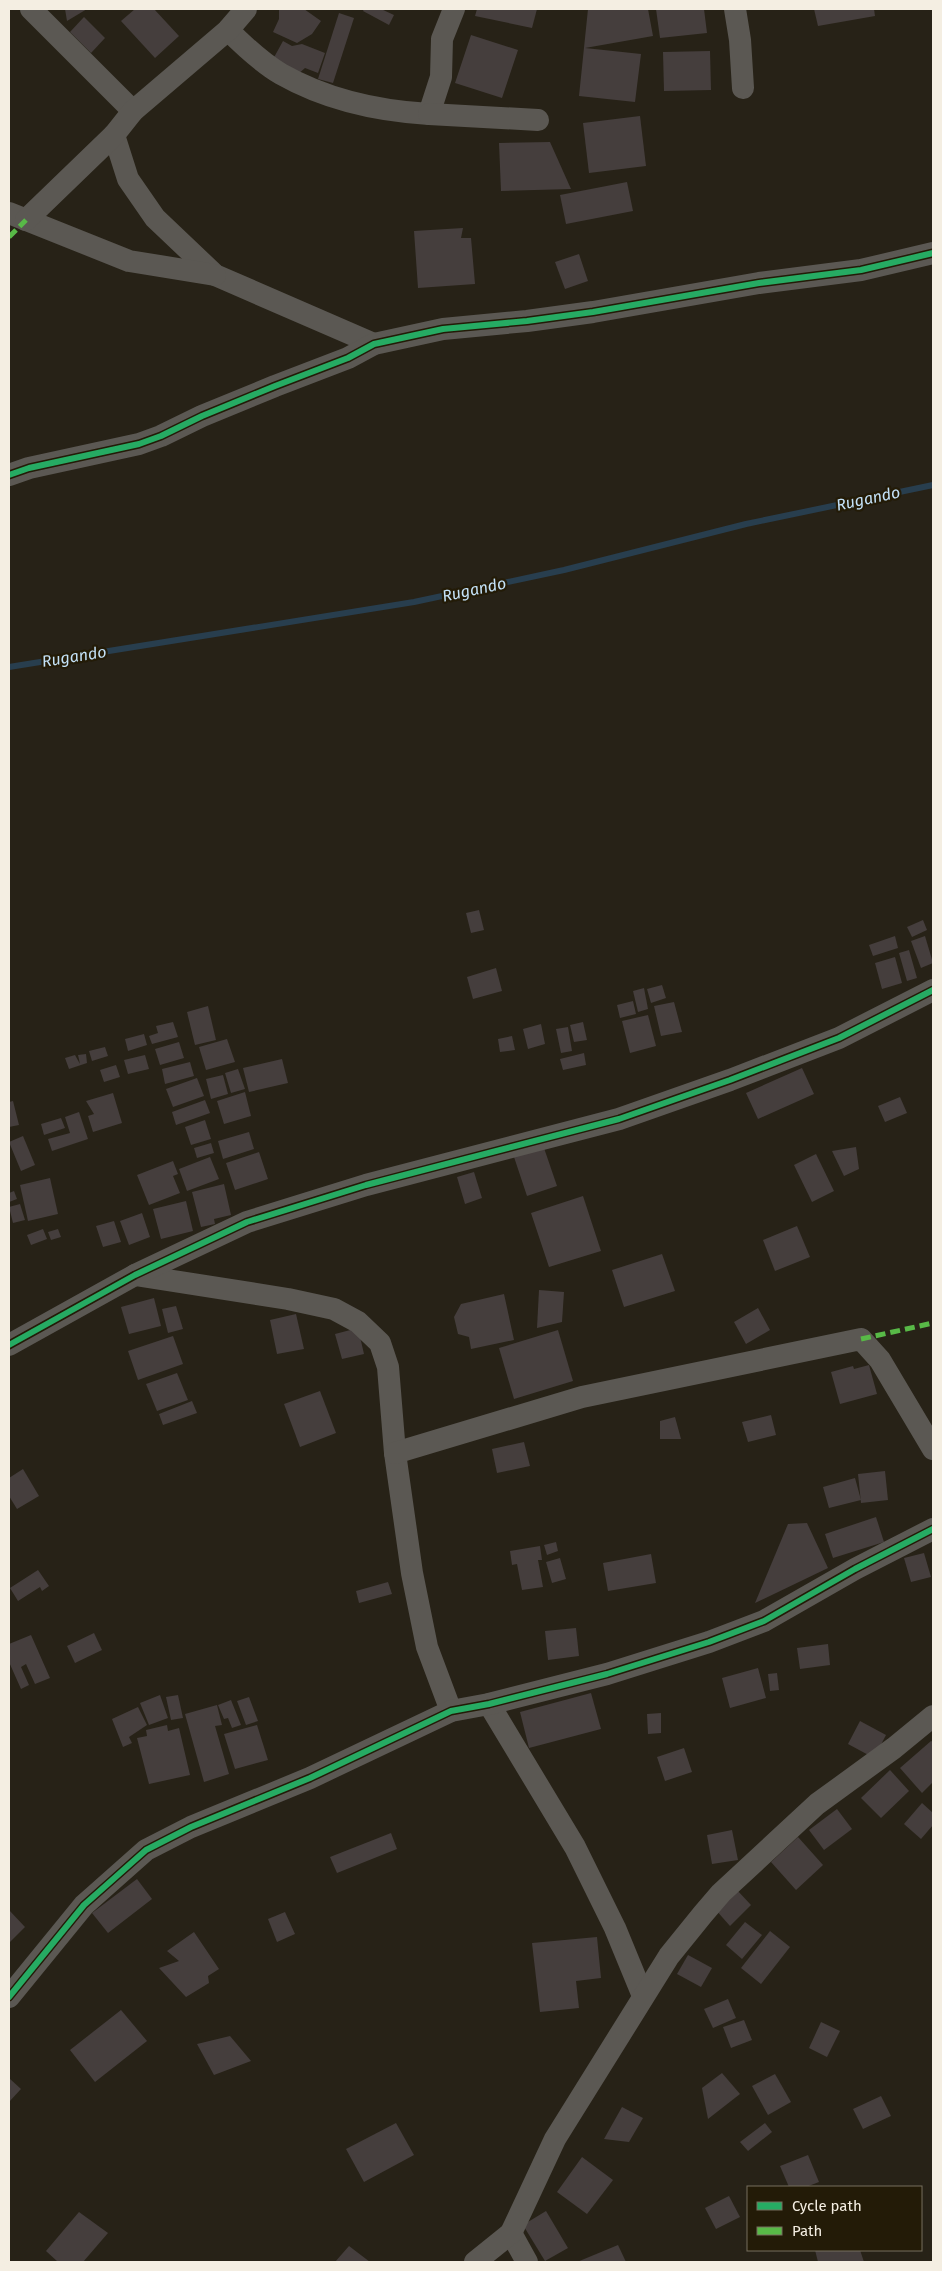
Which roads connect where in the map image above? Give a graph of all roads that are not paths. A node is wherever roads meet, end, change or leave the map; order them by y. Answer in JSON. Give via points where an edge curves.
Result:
{"nodes":[{"id":1,"x":31,"y":9,"type":"edge"},
{"id":2,"x":246,"y":9,"type":"edge"},
{"id":3,"x":454,"y":9,"type":"edge"},
{"id":4,"x":735,"y":9,"type":"edge"},
{"id":5,"x":228,"y":30,"type":"junction"},
{"id":6,"x":743,"y":88,"type":"dead end"},
{"id":7,"x":133,"y":110,"type":"junction"},
{"id":8,"x":429,"y":114,"type":"junction"},
{"id":9,"x":538,"y":120,"type":"dead end"},
{"id":10,"x":114,"y":134,"type":"junction"},
{"id":11,"x":17,"y":217,"type":"edge"},
{"id":12,"x":933,"y":253,"type":"edge"},
{"id":13,"x":215,"y":276,"type":"junction"},
{"id":14,"x":374,"y":344,"type":"junction"},
{"id":15,"x":9,"y":475,"type":"edge"},
{"id":16,"x":933,"y":990,"type":"edge"},
{"id":17,"x":135,"y":1275,"type":"junction"},
{"id":18,"x":9,"y":1345,"type":"edge"},
{"id":19,"x":933,"y":1449,"type":"edge"},
{"id":20,"x":395,"y":1453,"type":"junction"},
{"id":21,"x":933,"y":1529,"type":"edge"},
{"id":22,"x":489,"y":1704,"type":"junction"},
{"id":23,"x":451,"y":1711,"type":"junction"},
{"id":24,"x":933,"y":1716,"type":"edge"},
{"id":25,"x":644,"y":1996,"type":"junction"},
{"id":26,"x":9,"y":1998,"type":"edge"},
{"id":27,"x":511,"y":2233,"type":"junction"},
{"id":28,"x":475,"y":2262,"type":"edge"},
{"id":29,"x":527,"y":2262,"type":"edge"}],
"edges":[{"from":1,"to":7,"type":"street"},
{"from":2,"to":5,"type":"street"},
{"from":3,"to":8,"type":"street","via":[[442,39],[441,77]]},
{"from":4,"to":6,"type":"street"},
{"from":5,"to":7,"type":"street"},
{"from":5,"to":8,"type":"street","via":[[281,74],[323,93],[394,111]]},
{"from":7,"to":10,"type":"street"},
{"from":8,"to":9,"type":"street"},
{"from":10,"to":11,"type":"street"},
{"from":10,"to":13,"type":"street","via":[[128,179],[155,218]]},
{"from":11,"to":13,"type":"street","via":[[129,261]]},
{"from":12,"to":14,"type":"street","via":[[861,270],[759,283],[593,312],[443,329]]},
{"from":13,"to":14,"type":"street"},
{"from":14,"to":15,"type":"street","via":[[348,358],[139,444]]},
{"from":16,"to":17,"type":"street","via":[[839,1038],[706,1089],[568,1134],[305,1203],[247,1222]]},
{"from":17,"to":18,"type":"street"},
{"from":17,"to":20,"type":"street","via":[[288,1299],[334,1309],[358,1322],[380,1343],[388,1368]]},
{"from":19,"to":20,"type":"street","via":[[880,1360],[861,1339],[582,1397]]},
{"from":20,"to":23,"type":"street","via":[[412,1572],[427,1647]]},
{"from":21,"to":22,"type":"street","via":[[764,1621],[607,1674]]},
{"from":22,"to":23,"type":"street"},
{"from":22,"to":25,"type":"street","via":[[575,1846]]},
{"from":23,"to":26,"type":"street","via":[[146,1850],[84,1905]]},
{"from":24,"to":25,"type":"street","via":[[817,1804],[721,1894],[669,1956]]},
{"from":25,"to":27,"type":"street","via":[[555,2139]]},
{"from":27,"to":28,"type":"street"},
{"from":27,"to":29,"type":"street"}]}
